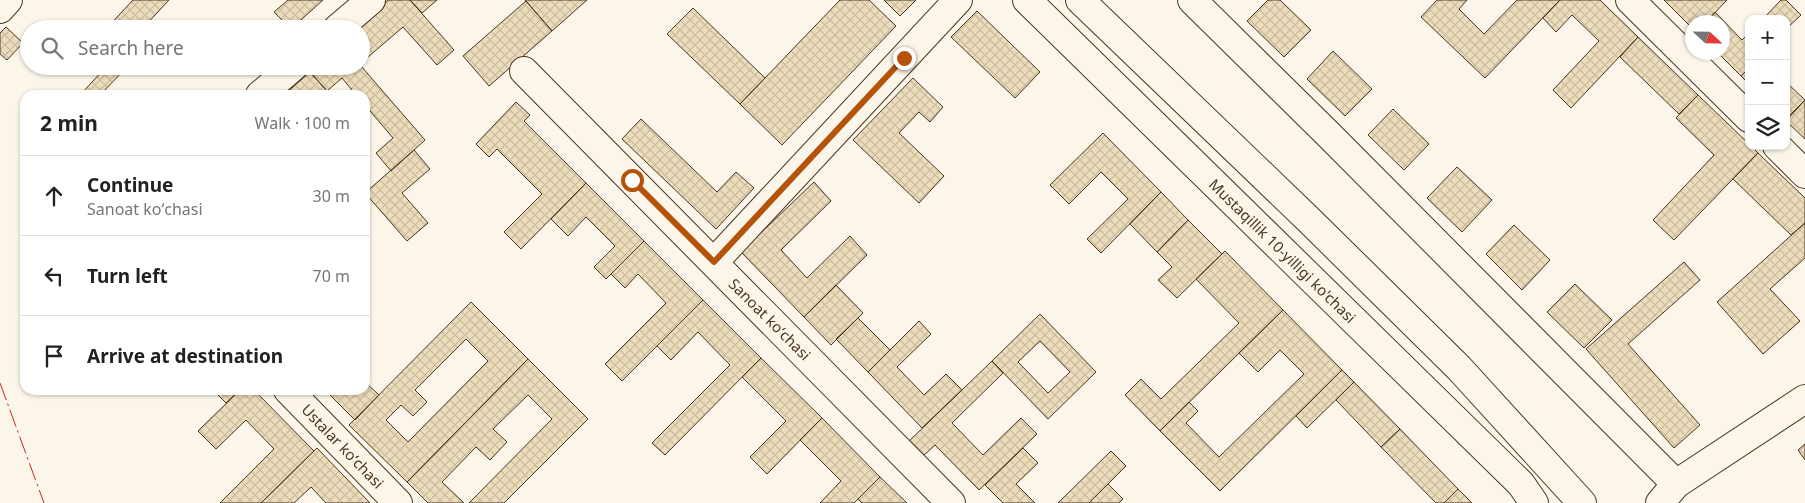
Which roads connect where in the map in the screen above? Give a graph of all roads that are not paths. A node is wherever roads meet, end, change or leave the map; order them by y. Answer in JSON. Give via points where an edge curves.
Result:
{"nodes":[{"id":1,"x":8,"y":0,"type":"edge"},
{"id":2,"x":371,"y":0,"type":"edge"},
{"id":3,"x":958,"y":0,"type":"edge"},
{"id":4,"x":1027,"y":0,"type":"edge"},
{"id":5,"x":1080,"y":0,"type":"edge"},
{"id":6,"x":1192,"y":0,"type":"edge"},
{"id":7,"x":1630,"y":0,"type":"edge"},
{"id":8,"x":0,"y":9,"type":"edge"},
{"id":9,"x":348,"y":20,"type":"edge"},
{"id":10,"x":524,"y":71,"type":"dead end"},
{"id":11,"x":283,"y":75,"type":"edge"},
{"id":12,"x":266,"y":90,"type":"edge"},
{"id":13,"x":1745,"y":114,"type":"edge"},
{"id":14,"x":1781,"y":150,"type":"edge"},
{"id":15,"x":1805,"y":174,"type":"edge"},
{"id":16,"x":714,"y":262,"type":"junction"},
{"id":17,"x":293,"y":395,"type":"edge"},
{"id":18,"x":1805,"y":398,"type":"edge"},
{"id":19,"x":1668,"y":493,"type":"edge"},
{"id":20,"x":398,"y":503,"type":"edge"},
{"id":21,"x":951,"y":503,"type":"edge"},
{"id":22,"x":1534,"y":503,"type":"edge"},
{"id":23,"x":1582,"y":503,"type":"edge"}],
"edges":[{"from":1,"to":8,"type":"street"},
{"from":2,"to":9,"type":"street"},
{"from":3,"to":16,"type":"street"},
{"from":4,"to":22,"type":"street","name":"Mustaqillik 10-yilligi ko'chasi","via":[[1514,478]]},
{"from":5,"to":23,"type":"street","via":[[1452,362]]},
{"from":6,"to":19,"type":"street","via":[[1642,452]]},
{"from":7,"to":13,"type":"street"},
{"from":10,"to":16,"type":"street","name":"Sanoat koʻchasi"},
{"from":11,"to":12,"type":"street"},
{"from":14,"to":15,"type":"street"},
{"from":16,"to":21,"type":"street","name":"Sanoat koʻchasi"},
{"from":17,"to":20,"type":"street","name":"Ustalar koʻchasi"},
{"from":18,"to":19,"type":"street"}]}
